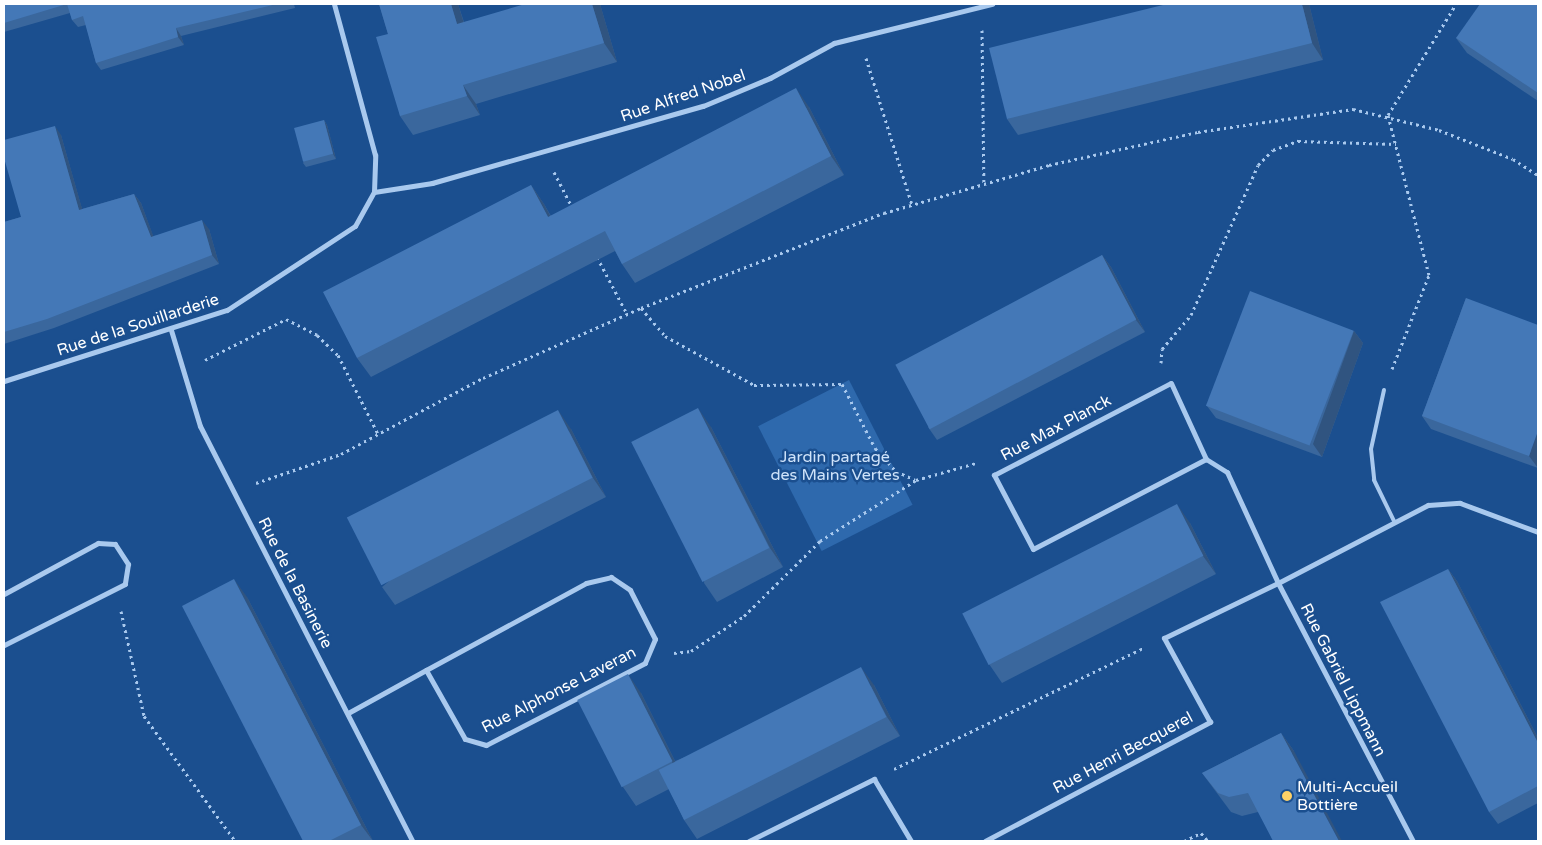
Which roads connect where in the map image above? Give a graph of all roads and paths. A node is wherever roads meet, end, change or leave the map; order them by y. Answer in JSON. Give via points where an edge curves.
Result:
{"nodes":[{"id":1,"x":334,"y":4,"type":"edge"},
{"id":2,"x":992,"y":4,"type":"edge"},
{"id":3,"x":1456,"y":4,"type":"edge"},
{"id":4,"x":978,"y":7,"type":"junction"},
{"id":5,"x":858,"y":34,"type":"junction"},
{"id":6,"x":1388,"y":115,"type":"junction"},
{"id":7,"x":1396,"y":144,"type":"junction"},
{"id":8,"x":549,"y":150,"type":"junction"},
{"id":9,"x":1538,"y":175,"type":"edge"},
{"id":10,"x":984,"y":183,"type":"junction"},
{"id":11,"x":374,"y":192,"type":"junction"},
{"id":12,"x":912,"y":205,"type":"junction"},
{"id":13,"x":577,"y":218,"type":"edge"},
{"id":14,"x":595,"y":253,"type":"edge"},
{"id":15,"x":641,"y":308,"type":"junction"},
{"id":16,"x":627,"y":314,"type":"junction"},
{"id":17,"x":171,"y":330,"type":"junction"},
{"id":18,"x":182,"y":372,"type":"junction"},
{"id":19,"x":4,"y":381,"type":"edge"},
{"id":20,"x":1157,"y":389,"type":"junction"},
{"id":21,"x":1384,"y":390,"type":"joint"},
{"id":22,"x":378,"y":434,"type":"junction"},
{"id":23,"x":1206,"y":460,"type":"junction"},
{"id":24,"x":994,"y":475,"type":"junction"},
{"id":25,"x":916,"y":480,"type":"junction"},
{"id":26,"x":234,"y":492,"type":"junction"},
{"id":27,"x":1394,"y":521,"type":"junction"},
{"id":28,"x":1538,"y":532,"type":"edge"},
{"id":29,"x":1278,"y":583,"type":"junction"},
{"id":30,"x":116,"y":588,"type":"junction"},
{"id":31,"x":4,"y":594,"type":"edge"},
{"id":32,"x":1164,"y":638,"type":"junction"},
{"id":33,"x":4,"y":645,"type":"edge"},
{"id":34,"x":648,"y":655,"type":"junction"},
{"id":35,"x":426,"y":670,"type":"junction"},
{"id":36,"x":348,"y":714,"type":"junction"},
{"id":37,"x":874,"y":778,"type":"junction"},
{"id":38,"x":235,"y":841,"type":"edge"},
{"id":39,"x":412,"y":841,"type":"edge"},
{"id":40,"x":749,"y":841,"type":"edge"},
{"id":41,"x":911,"y":841,"type":"edge"},
{"id":42,"x":984,"y":841,"type":"edge"},
{"id":43,"x":1184,"y":841,"type":"edge"},
{"id":44,"x":1208,"y":841,"type":"edge"},
{"id":45,"x":1413,"y":841,"type":"edge"}],
"edges":[{"from":1,"to":11,"type":"street","name":"Rue de la Souillarderie","via":[[370,130],[375,155]]},
{"from":2,"to":4,"type":"street","name":"Rue Alfred Nobel"},
{"from":3,"to":6,"type":"path"},
{"from":4,"to":5,"type":"street","name":"Rue Alfred Nobel"},
{"from":4,"to":10,"type":"path"},
{"from":5,"to":8,"type":"street","name":"Rue Alfred Nobel","via":[[703,106]]},
{"from":5,"to":12,"type":"path"},
{"from":6,"to":7,"type":"path"},
{"from":6,"to":9,"type":"path","via":[[1514,159]]},
{"from":6,"to":10,"type":"path","via":[[1352,109],[1198,132]]},
{"from":7,"to":20,"type":"path","via":[[1298,141],[1273,150],[1258,165],[1190,315],[1162,349]]},
{"from":7,"to":21,"type":"path","via":[[1429,275]]},
{"from":8,"to":11,"type":"street","name":"Rue Alfred Nobel","via":[[432,183]]},
{"from":8,"to":13,"type":"path","via":[[555,174]]},
{"from":10,"to":12,"type":"path"},
{"from":11,"to":17,"type":"street","name":"Rue de la Souillarderie","via":[[355,226],[322,252],[227,310]]},
{"from":12,"to":15,"type":"path"},
{"from":14,"to":16,"type":"path"},
{"from":15,"to":16,"type":"path"},
{"from":15,"to":25,"type":"path","via":[[665,336],[754,386],[842,384],[875,448],[896,471]]},
{"from":16,"to":22,"type":"path","via":[[483,378]]},
{"from":17,"to":18,"type":"street","name":"Rue de la Basinerie"},
{"from":17,"to":19,"type":"street","name":"Rue de la Souillarderie"},
{"from":18,"to":22,"type":"path","via":[[286,319],[317,335],[338,355]]},
{"from":18,"to":26,"type":"street","name":"Rue de la Basinerie","via":[[200,426]]},
{"from":20,"to":23,"type":"street","via":[[1171,383]]},
{"from":20,"to":24,"type":"street","name":"Rue Max Planck"},
{"from":21,"to":27,"type":"lane","via":[[1371,449],[1374,480]]},
{"from":22,"to":26,"type":"path","via":[[299,470]]},
{"from":23,"to":24,"type":"street","name":"Rue Max Planck","via":[[1033,549]]},
{"from":23,"to":29,"type":"street","via":[[1227,472]]},
{"from":24,"to":25,"type":"path","via":[[976,463]]},
{"from":25,"to":34,"type":"path","via":[[820,541],[744,616],[691,651]]},
{"from":26,"to":36,"type":"street","name":"Rue de la Basinerie"},
{"from":27,"to":28,"type":"street","via":[[1428,505],[1460,503]]},
{"from":27,"to":29,"type":"street"},
{"from":29,"to":32,"type":"street"},
{"from":29,"to":45,"type":"street","name":"Rue Gabriel Lippmann"},
{"from":30,"to":31,"type":"street","via":[[125,584],[128,564],[115,544],[98,543]]},
{"from":30,"to":33,"type":"street"},
{"from":30,"to":38,"type":"path","via":[[144,716]]},
{"from":32,"to":37,"type":"path"},
{"from":32,"to":42,"type":"street","name":"Rue Henri Becquerel","via":[[1210,722]]},
{"from":34,"to":35,"type":"street","name":"Rue Alphonse Laveran","via":[[645,663],[486,745],[465,740]]},
{"from":34,"to":35,"type":"street","name":"Rue Alphonse Laveran","via":[[656,639],[630,590],[611,577],[586,583]]},
{"from":35,"to":36,"type":"street","name":"Rue Alphonse Laveran"},
{"from":36,"to":39,"type":"street","name":"Rue de la Basinerie"},
{"from":37,"to":40,"type":"street"},
{"from":37,"to":41,"type":"street"},
{"from":43,"to":44,"type":"path","via":[[1201,834]]}]}
